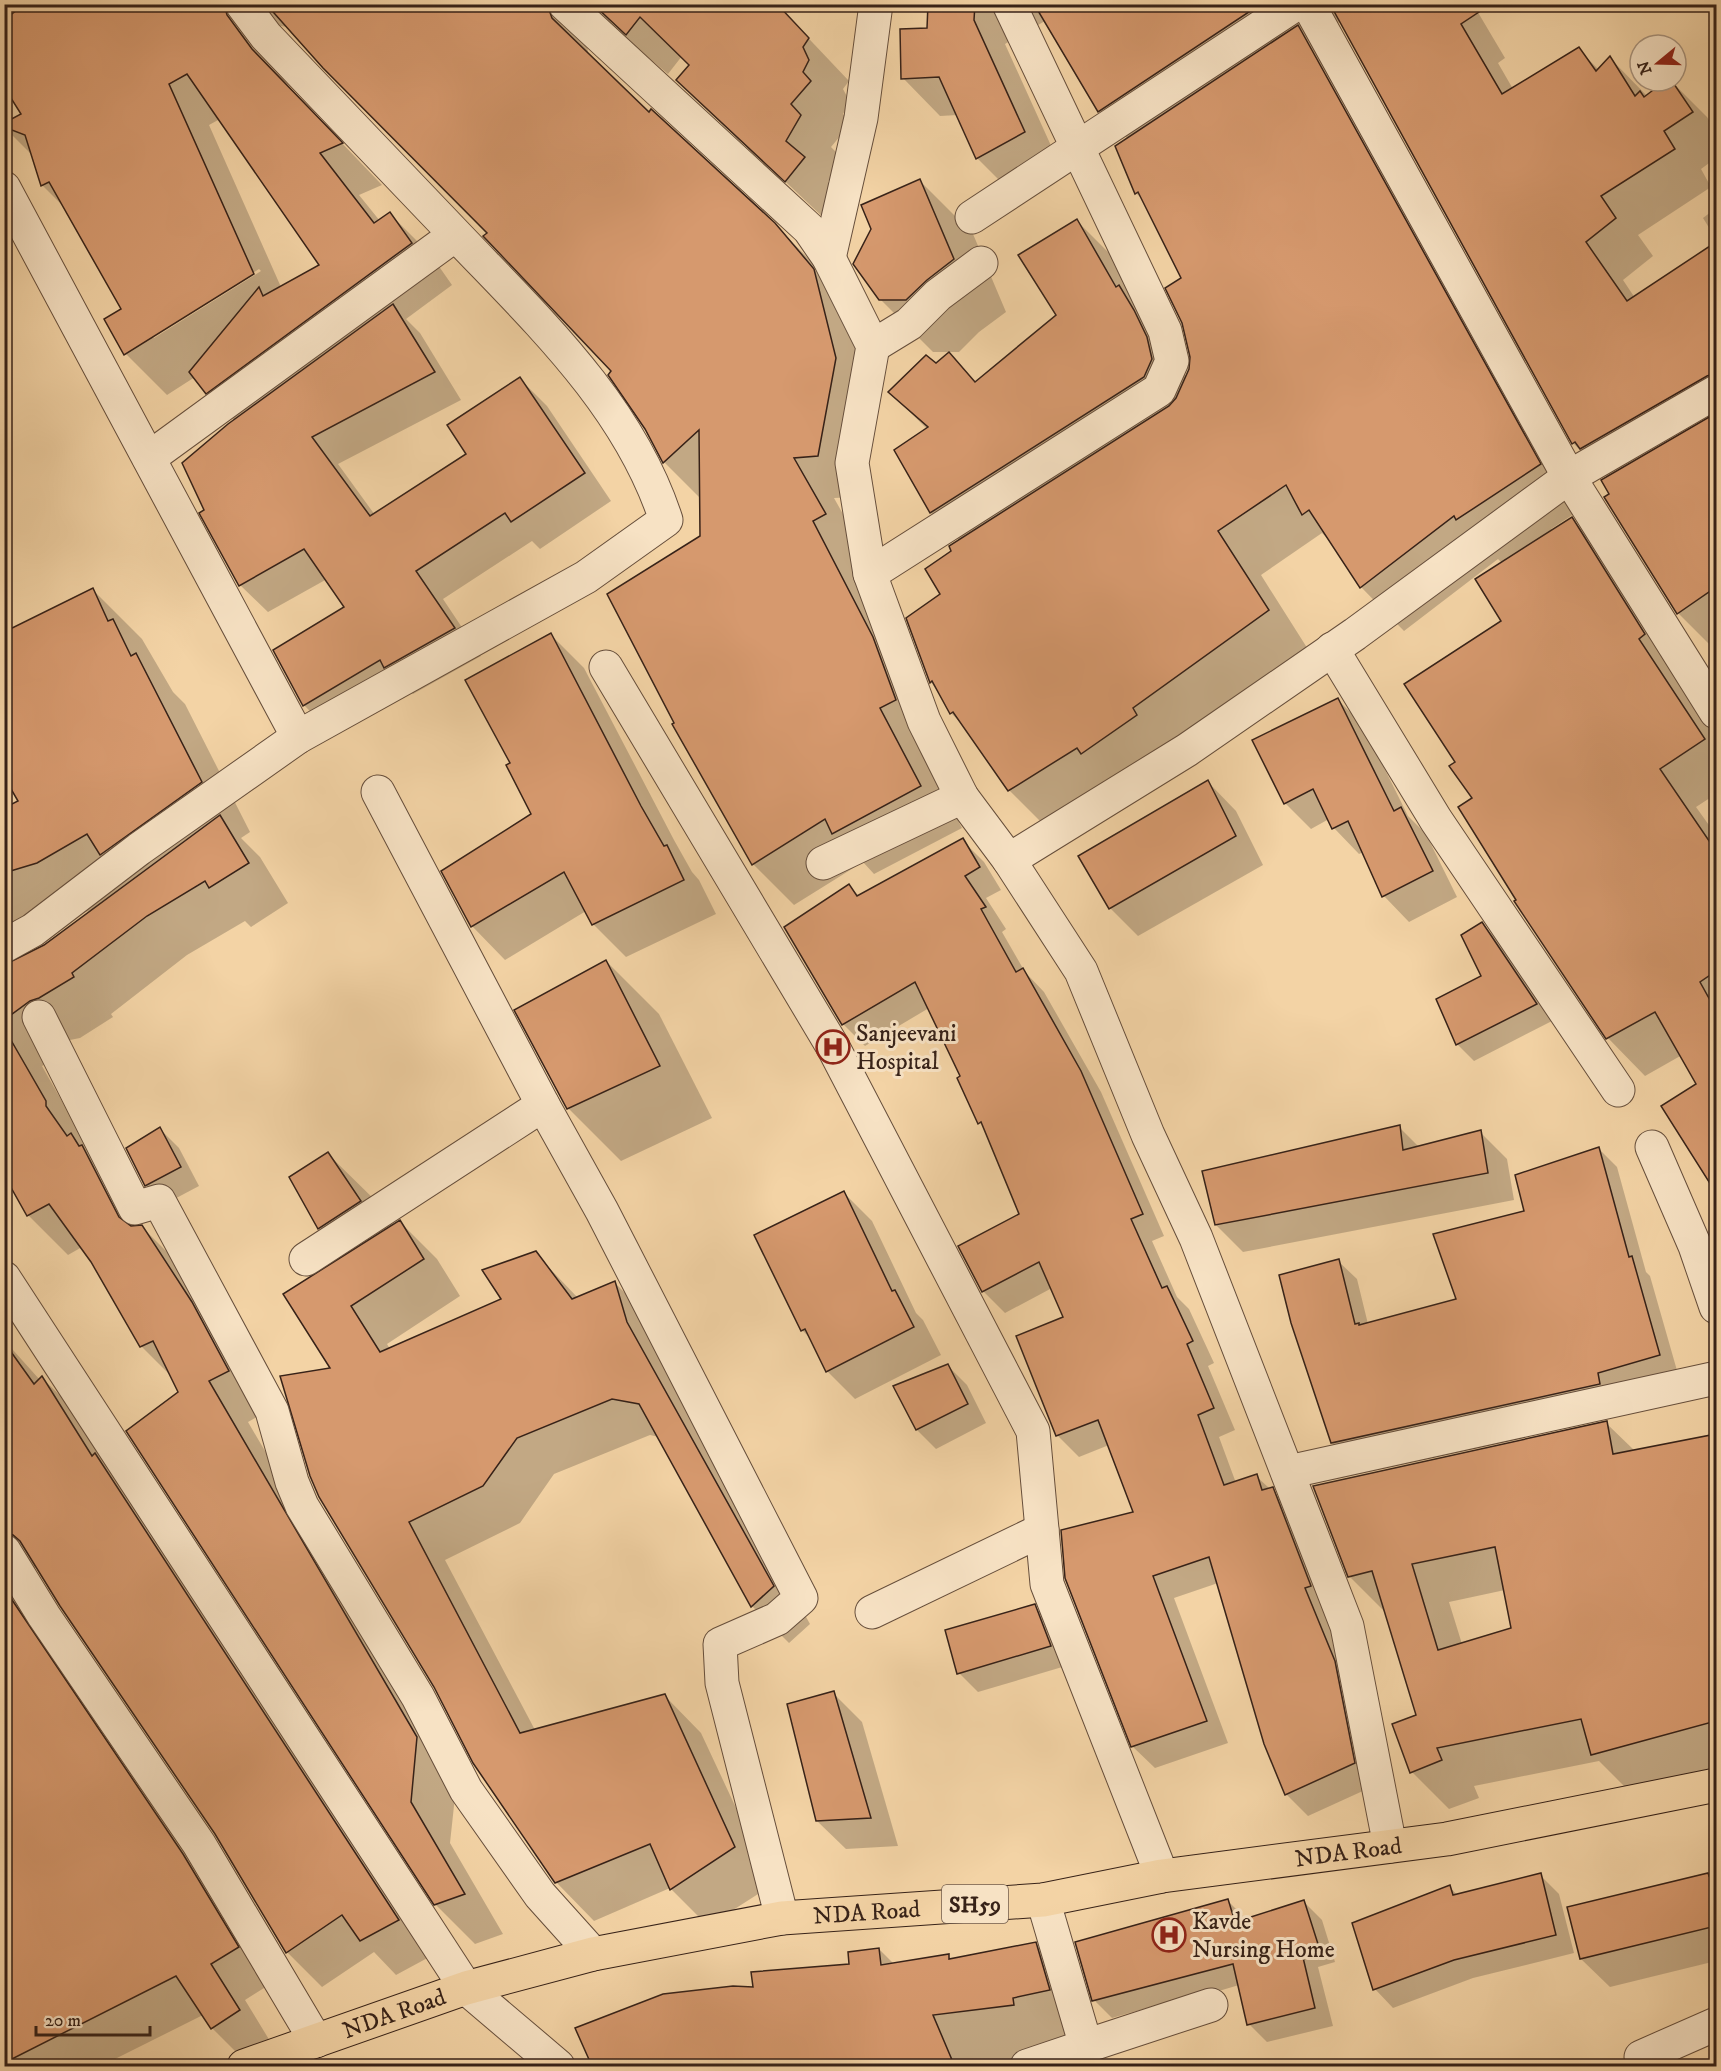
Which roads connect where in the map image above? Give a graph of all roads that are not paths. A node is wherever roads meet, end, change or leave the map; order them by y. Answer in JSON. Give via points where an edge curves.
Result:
{"nodes":[{"id":1,"x":242,"y":4,"type":"edge"},
{"id":2,"x":565,"y":4,"type":"edge"},
{"id":3,"x":876,"y":4,"type":"edge"},
{"id":4,"x":1010,"y":4,"type":"edge"},
{"id":5,"x":1296,"y":4,"type":"edge"},
{"id":6,"x":1308,"y":4,"type":"edge"},
{"id":7,"x":1076,"y":147,"type":"junction"},
{"id":8,"x":4,"y":188,"type":"edge"},
{"id":9,"x":972,"y":217,"type":"dead end"},
{"id":10,"x":455,"y":235,"type":"junction"},
{"id":11,"x":829,"y":258,"type":"junction"},
{"id":12,"x":981,"y":263,"type":"dead end"},
{"id":13,"x":873,"y":346,"type":"junction"},
{"id":14,"x":1716,"y":392,"type":"edge"},
{"id":15,"x":149,"y":458,"type":"junction"},
{"id":16,"x":1569,"y":477,"type":"junction"},
{"id":17,"x":870,"y":573,"type":"junction"},
{"id":18,"x":1332,"y":649,"type":"junction"},
{"id":19,"x":606,"y":667,"type":"dead end"},
{"id":20,"x":1716,"y":712,"type":"edge"},
{"id":21,"x":298,"y":737,"type":"junction"},
{"id":22,"x":378,"y":792,"type":"dead end"},
{"id":23,"x":962,"y":797,"type":"junction"},
{"id":24,"x":1009,"y":860,"type":"junction"},
{"id":25,"x":823,"y":863,"type":"dead end"},
{"id":26,"x":4,"y":946,"type":"edge"},
{"id":27,"x":39,"y":1017,"type":"dead end"},
{"id":28,"x":1618,"y":1090,"type":"dead end"},
{"id":29,"x":543,"y":1105,"type":"junction"},
{"id":30,"x":1652,"y":1147,"type":"dead end"},
{"id":31,"x":306,"y":1259,"type":"dead end"},
{"id":32,"x":4,"y":1278,"type":"edge"},
{"id":33,"x":1716,"y":1306,"type":"edge"},
{"id":34,"x":1716,"y":1378,"type":"edge"},
{"id":35,"x":1288,"y":1472,"type":"junction"},
{"id":36,"x":1042,"y":1530,"type":"junction"},
{"id":37,"x":4,"y":1551,"type":"edge"},
{"id":38,"x":872,"y":1612,"type":"dead end"},
{"id":39,"x":1716,"y":1785,"type":"edge"},
{"id":40,"x":1390,"y":1846,"type":"junction"},
{"id":41,"x":1162,"y":1876,"type":"junction"},
{"id":42,"x":1043,"y":1900,"type":"junction"},
{"id":43,"x":782,"y":1918,"type":"junction"},
{"id":44,"x":593,"y":1953,"type":"junction"},
{"id":45,"x":466,"y":1988,"type":"junction"},
{"id":46,"x":1211,"y":2005,"type":"dead end"},
{"id":47,"x":1716,"y":2024,"type":"edge"},
{"id":48,"x":316,"y":2041,"type":"junction"},
{"id":49,"x":1086,"y":2046,"type":"junction"},
{"id":50,"x":1641,"y":2057,"type":"dead end"},
{"id":51,"x":244,"y":2067,"type":"edge"},
{"id":52,"x":558,"y":2067,"type":"edge"},
{"id":53,"x":1027,"y":2067,"type":"edge"}],
"edges":[{"from":1,"to":10,"type":"street","via":[[266,36]]},
{"from":2,"to":11,"type":"street","via":[[809,229]]},
{"from":3,"to":11,"type":"street","via":[[861,118]]},
{"from":4,"to":7,"type":"street"},
{"from":5,"to":7,"type":"street"},
{"from":6,"to":16,"type":"street"},
{"from":7,"to":9,"type":"street"},
{"from":7,"to":17,"type":"street","via":[[1165,331],[1172,361],[1159,390]]},
{"from":8,"to":15,"type":"street"},
{"from":10,"to":15,"type":"street"},
{"from":10,"to":21,"type":"street","via":[[603,397],[633,442],[656,488],[666,520],[586,577]]},
{"from":11,"to":13,"type":"street"},
{"from":12,"to":13,"type":"street","via":[[938,295],[909,324]]},
{"from":13,"to":17,"type":"street","via":[[852,463]]},
{"from":14,"to":16,"type":"street"},
{"from":15,"to":21,"type":"street"},
{"from":16,"to":18,"type":"street"},
{"from":16,"to":20,"type":"street"},
{"from":17,"to":23,"type":"street","via":[[924,721]]},
{"from":18,"to":24,"type":"street","via":[[1186,750]]},
{"from":18,"to":28,"type":"street","via":[[1436,820]]},
{"from":19,"to":36,"type":"street","via":[[833,1047],[1033,1431]]},
{"from":21,"to":26,"type":"street","via":[[139,849],[33,930]]},
{"from":22,"to":29,"type":"street"},
{"from":23,"to":24,"type":"street"},
{"from":23,"to":25,"type":"street"},
{"from":24,"to":35,"type":"street","via":[[1081,971],[1148,1135],[1196,1238]]},
{"from":27,"to":44,"type":"street","via":[[135,1208],[159,1201],[272,1411],[302,1506],[418,1698],[465,1790],[540,1895]]},
{"from":29,"to":31,"type":"street"},
{"from":29,"to":43,"type":"street","via":[[602,1211],[801,1598],[777,1619],[720,1644],[722,1683]]},
{"from":30,"to":33,"type":"street"},
{"from":32,"to":45,"type":"street"},
{"from":34,"to":35,"type":"street"},
{"from":35,"to":40,"type":"street","via":[[1347,1626]]},
{"from":36,"to":38,"type":"street"},
{"from":36,"to":41,"type":"street","via":[[1047,1584]]},
{"from":37,"to":48,"type":"street","via":[[199,1844]]},
{"from":39,"to":40,"type":"main road","name":"NDA Road","number":"SH59","via":[[1447,1839]]},
{"from":40,"to":41,"type":"main road","name":"NDA Road","number":"SH59"},
{"from":41,"to":42,"type":"main road","name":"NDA Road","number":"SH59"},
{"from":42,"to":43,"type":"main road","name":"NDA Road","number":"SH59"},
{"from":42,"to":49,"type":"street"},
{"from":43,"to":44,"type":"main road","name":"NDA Road","number":"SH59"},
{"from":44,"to":45,"type":"main road","name":"NDA Road","number":"SH59"},
{"from":45,"to":48,"type":"main road","name":"NDA Road","number":"SH59"},
{"from":45,"to":52,"type":"street"},
{"from":46,"to":49,"type":"street"},
{"from":47,"to":50,"type":"street"},
{"from":48,"to":51,"type":"main road","name":"NDA Road","number":"SH59"},
{"from":49,"to":53,"type":"street"}]}
